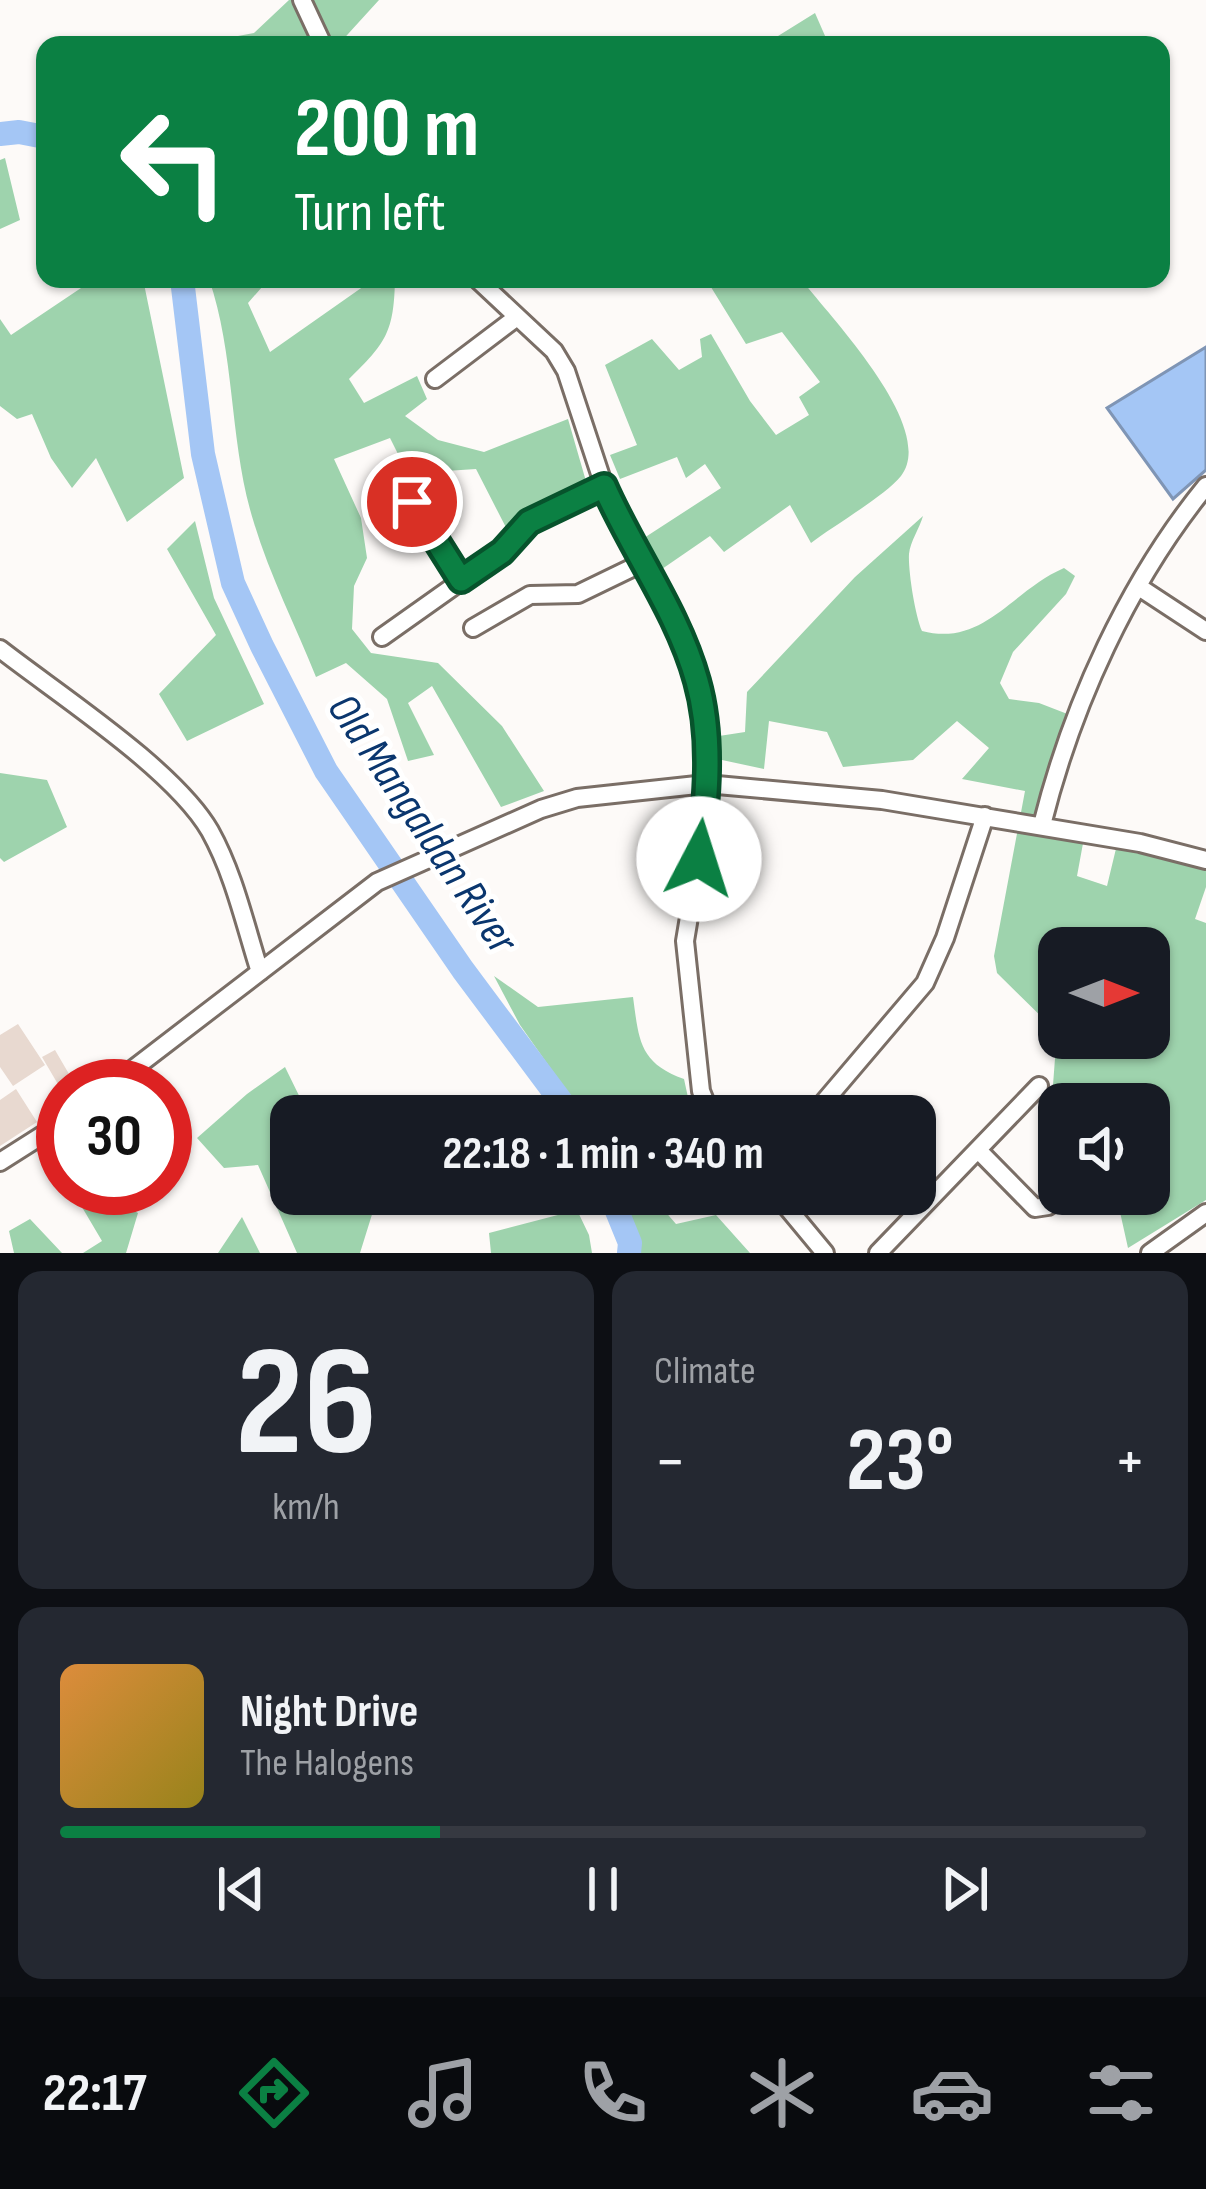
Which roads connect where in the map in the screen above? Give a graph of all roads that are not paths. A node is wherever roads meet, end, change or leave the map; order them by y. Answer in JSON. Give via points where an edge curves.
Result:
{"nodes":[{"id":1,"x":302,"y":0,"type":"edge"},
{"id":2,"x":319,"y":36,"type":"edge"},
{"id":3,"x":486,"y":288,"type":"edge"},
{"id":4,"x":517,"y":317,"type":"junction"},
{"id":5,"x":434,"y":379,"type":"dead end"},
{"id":6,"x":604,"y":486,"type":"junction"},
{"id":7,"x":1206,"y":486,"type":"edge"},
{"id":8,"x":412,"y":502,"type":"dead end"},
{"id":9,"x":642,"y":563,"type":"junction"},
{"id":10,"x":461,"y":580,"type":"junction"},
{"id":11,"x":1139,"y":586,"type":"junction"},
{"id":12,"x":473,"y":628,"type":"dead end"},
{"id":13,"x":1206,"y":631,"type":"edge"},
{"id":14,"x":382,"y":637,"type":"dead end"},
{"id":15,"x":0,"y":649,"type":"edge"},
{"id":16,"x":706,"y":784,"type":"junction"},
{"id":17,"x":986,"y":816,"type":"junction"},
{"id":18,"x":1042,"y":825,"type":"junction"},
{"id":19,"x":1206,"y":860,"type":"edge"},
{"id":20,"x":260,"y":971,"type":"junction"},
{"id":21,"x":146,"y":1059,"type":"edge"},
{"id":22,"x":1038,"y":1087,"type":"edge"},
{"id":23,"x":703,"y":1095,"type":"edge"},
{"id":24,"x":830,"y":1095,"type":"edge"},
{"id":25,"x":36,"y":1139,"type":"edge"},
{"id":26,"x":979,"y":1151,"type":"junction"},
{"id":27,"x":0,"y":1162,"type":"edge"},
{"id":28,"x":1038,"y":1208,"type":"edge"},
{"id":29,"x":1206,"y":1213,"type":"edge"},
{"id":30,"x":793,"y":1215,"type":"edge"},
{"id":31,"x":825,"y":1253,"type":"edge"},
{"id":32,"x":878,"y":1253,"type":"edge"},
{"id":33,"x":1150,"y":1253,"type":"edge"}],
"edges":[{"from":1,"to":2,"type":"street"},
{"from":3,"to":4,"type":"street"},
{"from":4,"to":5,"type":"street"},
{"from":4,"to":6,"type":"street","via":[[566,370]]},
{"from":6,"to":9,"type":"street"},
{"from":6,"to":10,"type":"street","via":[[529,522]]},
{"from":7,"to":11,"type":"street"},
{"from":8,"to":10,"type":"street"},
{"from":9,"to":12,"type":"street","via":[[578,594],[530,595]]},
{"from":9,"to":16,"type":"street","via":[[698,681]]},
{"from":10,"to":14,"type":"street"},
{"from":11,"to":13,"type":"street"},
{"from":11,"to":18,"type":"street","via":[[1071,727]]},
{"from":15,"to":20,"type":"street","via":[[190,803],[220,850]]},
{"from":16,"to":17,"type":"street"},
{"from":16,"to":20,"type":"street","via":[[577,798],[428,857],[377,882]]},
{"from":16,"to":23,"type":"street","via":[[685,928]]},
{"from":17,"to":18,"type":"street"},
{"from":17,"to":24,"type":"street","via":[[925,983]]},
{"from":18,"to":19,"type":"street"},
{"from":20,"to":21,"type":"street"},
{"from":22,"to":26,"type":"street"},
{"from":25,"to":27,"type":"street"},
{"from":26,"to":28,"type":"street"},
{"from":26,"to":32,"type":"street"},
{"from":29,"to":33,"type":"street"},
{"from":30,"to":31,"type":"street"}]}
